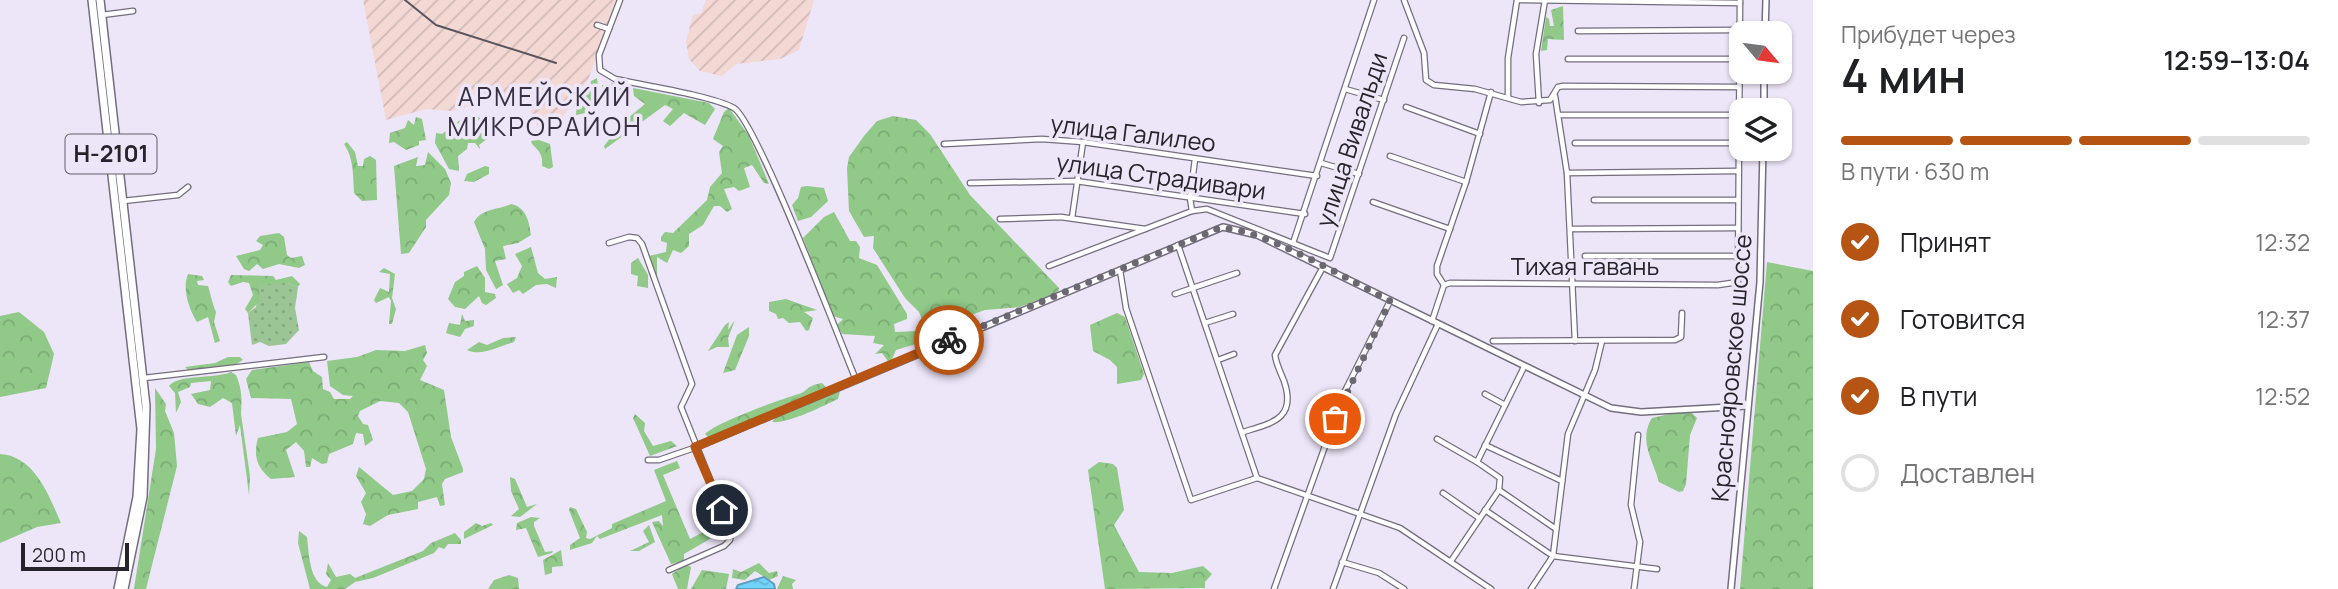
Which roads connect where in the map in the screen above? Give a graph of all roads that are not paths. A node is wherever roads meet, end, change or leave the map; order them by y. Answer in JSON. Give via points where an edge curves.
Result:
{"nodes":[{"id":1,"x":92,"y":0,"type":"edge"},
{"id":2,"x":100,"y":0,"type":"edge"},
{"id":3,"x":620,"y":0,"type":"edge"},
{"id":4,"x":1374,"y":0,"type":"edge"},
{"id":5,"x":1404,"y":0,"type":"edge"},
{"id":6,"x":1766,"y":0,"type":"edge"},
{"id":7,"x":1545,"y":1,"type":"edge"},
{"id":8,"x":1740,"y":1,"type":"edge"},
{"id":9,"x":133,"y":11,"type":"dead end"},
{"id":10,"x":102,"y":15,"type":"junction"},
{"id":11,"x":1740,"y":21,"type":"edge"},
{"id":12,"x":1765,"y":21,"type":"edge"},
{"id":13,"x":597,"y":25,"type":"dead end"},
{"id":14,"x":609,"y":29,"type":"junction"},
{"id":15,"x":1729,"y":30,"type":"edge"},
{"id":16,"x":1578,"y":31,"type":"dead end"},
{"id":17,"x":1404,"y":38,"type":"dead end"},
{"id":18,"x":1568,"y":59,"type":"dead end"},
{"id":19,"x":1729,"y":59,"type":"edge"},
{"id":20,"x":1739,"y":87,"type":"joint"},
{"id":21,"x":1345,"y":89,"type":"junction"},
{"id":22,"x":1491,"y":92,"type":"junction"},
{"id":23,"x":1555,"y":96,"type":"junction"},
{"id":24,"x":1508,"y":97,"type":"junction"},
{"id":25,"x":1739,"y":98,"type":"edge"},
{"id":26,"x":1384,"y":100,"type":"junction"},
{"id":27,"x":1539,"y":103,"type":"junction"},
{"id":28,"x":1406,"y":107,"type":"dead end"},
{"id":29,"x":1560,"y":115,"type":"junction"},
{"id":30,"x":1729,"y":115,"type":"edge"},
{"id":31,"x":1480,"y":134,"type":"junction"},
{"id":32,"x":1083,"y":142,"type":"junction"},
{"id":33,"x":1574,"y":143,"type":"dead end"},
{"id":34,"x":1729,"y":143,"type":"edge"},
{"id":35,"x":944,"y":144,"type":"dead end"},
{"id":36,"x":1390,"y":156,"type":"dead end"},
{"id":37,"x":1195,"y":159,"type":"junction"},
{"id":38,"x":1738,"y":161,"type":"edge"},
{"id":39,"x":1763,"y":161,"type":"edge"},
{"id":40,"x":1321,"y":163,"type":"junction"},
{"id":41,"x":1737,"y":171,"type":"junction"},
{"id":42,"x":1567,"y":173,"type":"junction"},
{"id":43,"x":1359,"y":174,"type":"junction"},
{"id":44,"x":1317,"y":176,"type":"junction"},
{"id":45,"x":1076,"y":181,"type":"junction"},
{"id":46,"x":1466,"y":182,"type":"junction"},
{"id":47,"x":970,"y":183,"type":"dead end"},
{"id":48,"x":188,"y":187,"type":"dead end"},
{"id":49,"x":1190,"y":198,"type":"junction"},
{"id":50,"x":1594,"y":200,"type":"dead end"},
{"id":51,"x":1738,"y":200,"type":"junction"},
{"id":52,"x":122,"y":201,"type":"junction"},
{"id":53,"x":1373,"y":202,"type":"dead end"},
{"id":54,"x":1192,"y":212,"type":"junction"},
{"id":55,"x":1224,"y":214,"type":"junction"},
{"id":56,"x":1304,"y":214,"type":"junction"},
{"id":57,"x":1072,"y":218,"type":"junction"},
{"id":58,"x":1000,"y":219,"type":"dead end"},
{"id":59,"x":1223,"y":228,"type":"junction"},
{"id":60,"x":1737,"y":228,"type":"junction"},
{"id":61,"x":1146,"y":229,"type":"junction"},
{"id":62,"x":1450,"y":229,"type":"junction"},
{"id":63,"x":1571,"y":229,"type":"junction"},
{"id":64,"x":609,"y":243,"type":"dead end"},
{"id":65,"x":1293,"y":243,"type":"junction"},
{"id":66,"x":1178,"y":245,"type":"junction"},
{"id":67,"x":1585,"y":256,"type":"dead end"},
{"id":68,"x":1738,"y":256,"type":"junction"},
{"id":69,"x":1049,"y":266,"type":"dead end"},
{"id":70,"x":1323,"y":267,"type":"junction"},
{"id":71,"x":1120,"y":270,"type":"junction"},
{"id":72,"x":1237,"y":273,"type":"dead end"},
{"id":73,"x":1444,"y":285,"type":"junction"},
{"id":74,"x":1572,"y":285,"type":"junction"},
{"id":75,"x":1193,"y":288,"type":"junction"},
{"id":76,"x":1175,"y":294,"type":"dead end"},
{"id":77,"x":1390,"y":301,"type":"junction"},
{"id":78,"x":1682,"y":313,"type":"dead end"},
{"id":79,"x":1233,"y":314,"type":"dead end"},
{"id":80,"x":1205,"y":323,"type":"junction"},
{"id":81,"x":1435,"y":323,"type":"junction"},
{"id":82,"x":1493,"y":341,"type":"dead end"},
{"id":83,"x":1576,"y":341,"type":"junction"},
{"id":84,"x":1602,"y":341,"type":"junction"},
{"id":85,"x":1234,"y":354,"type":"dead end"},
{"id":86,"x":324,"y":357,"type":"dead end"},
{"id":87,"x":1218,"y":360,"type":"junction"},
{"id":88,"x":1524,"y":367,"type":"junction"},
{"id":89,"x":144,"y":378,"type":"junction"},
{"id":90,"x":856,"y":380,"type":"junction"},
{"id":91,"x":1485,"y":394,"type":"dead end"},
{"id":92,"x":1584,"y":396,"type":"junction"},
{"id":93,"x":1505,"y":405,"type":"junction"},
{"id":94,"x":1746,"y":406,"type":"junction"},
{"id":95,"x":1243,"y":432,"type":"junction"},
{"id":96,"x":1639,"y":435,"type":"dead end"},
{"id":97,"x":1437,"y":439,"type":"dead end"},
{"id":98,"x":1485,"y":445,"type":"junction"},
{"id":99,"x":695,"y":447,"type":"junction"},
{"id":100,"x":648,"y":460,"type":"dead end"},
{"id":101,"x":1477,"y":462,"type":"junction"},
{"id":102,"x":1257,"y":478,"type":"junction"},
{"id":103,"x":1562,"y":481,"type":"junction"},
{"id":104,"x":1499,"y":490,"type":"junction"},
{"id":105,"x":1443,"y":493,"type":"dead end"},
{"id":106,"x":1307,"y":495,"type":"junction"},
{"id":107,"x":1485,"y":510,"type":"junction"},
{"id":108,"x":1359,"y":513,"type":"junction"},
{"id":109,"x":1479,"y":518,"type":"junction"},
{"id":110,"x":1556,"y":529,"type":"junction"},
{"id":111,"x":1553,"y":556,"type":"junction"},
{"id":112,"x":1451,"y":561,"type":"junction"},
{"id":113,"x":1342,"y":562,"type":"junction"},
{"id":114,"x":1637,"y":566,"type":"junction"},
{"id":115,"x":1657,"y":569,"type":"dead end"},
{"id":116,"x":669,"y":570,"type":"dead end"},
{"id":117,"x":118,"y":589,"type":"edge"},
{"id":118,"x":124,"y":589,"type":"edge"},
{"id":119,"x":1274,"y":589,"type":"edge"},
{"id":120,"x":1333,"y":589,"type":"edge"},
{"id":121,"x":1404,"y":589,"type":"edge"},
{"id":122,"x":1492,"y":589,"type":"edge"},
{"id":123,"x":1531,"y":589,"type":"edge"},
{"id":124,"x":1634,"y":589,"type":"edge"},
{"id":125,"x":1731,"y":589,"type":"edge"}],
"edges":[{"from":1,"to":117,"type":"main road","number":"Н-2101","via":[[141,418],[137,497]]},
{"from":2,"to":10,"type":"main road","number":"Н-2101"},
{"from":3,"to":14,"type":"street"},
{"from":4,"to":21,"type":"street"},
{"from":5,"to":22,"type":"street","via":[[1424,53],[1426,80]]},
{"from":6,"to":12,"type":"street"},
{"from":7,"to":8,"type":"street"},
{"from":7,"to":24,"type":"street","via":[[1517,0],[1508,58]]},
{"from":7,"to":27,"type":"street","via":[[1536,54]]},
{"from":8,"to":11,"type":"street"},
{"from":9,"to":10,"type":"street"},
{"from":10,"to":52,"type":"main road","number":"Н-2101"},
{"from":13,"to":14,"type":"street"},
{"from":14,"to":90,"type":"street","via":[[598,59],[606,76],[718,102],[735,108],[743,117]]},
{"from":15,"to":16,"type":"street"},
{"from":17,"to":26,"type":"street","name":"улица Вивальди"},
{"from":18,"to":19,"type":"street"},
{"from":20,"to":23,"type":"street","via":[[1563,86]]},
{"from":20,"to":25,"type":"street"},
{"from":21,"to":26,"type":"street"},
{"from":21,"to":40,"type":"street"},
{"from":22,"to":24,"type":"street"},
{"from":22,"to":31,"type":"street"},
{"from":23,"to":27,"type":"street"},
{"from":23,"to":29,"type":"street"},
{"from":24,"to":27,"type":"street"},
{"from":26,"to":43,"type":"street","name":"улица Вивальди"},
{"from":28,"to":31,"type":"street"},
{"from":29,"to":30,"type":"street"},
{"from":29,"to":42,"type":"street"},
{"from":31,"to":46,"type":"street"},
{"from":32,"to":35,"type":"street","name":"улица Галилео","via":[[1042,139]]},
{"from":32,"to":37,"type":"street","name":"улица Галилео"},
{"from":32,"to":45,"type":"street"},
{"from":33,"to":34,"type":"street"},
{"from":36,"to":46,"type":"street"},
{"from":37,"to":44,"type":"street","name":"улица Галилео"},
{"from":37,"to":49,"type":"street"},
{"from":38,"to":41,"type":"street"},
{"from":39,"to":94,"type":"street","name":"Краснояровское шоссе","via":[[1760,282]]},
{"from":40,"to":43,"type":"street"},
{"from":40,"to":44,"type":"street"},
{"from":41,"to":42,"type":"street"},
{"from":41,"to":51,"type":"street"},
{"from":42,"to":63,"type":"street"},
{"from":43,"to":65,"type":"street","name":"улица Вивальди","via":[[1334,252],[1327,258]]},
{"from":44,"to":56,"type":"street"},
{"from":45,"to":47,"type":"street","name":"улица Страдивари"},
{"from":45,"to":49,"type":"street","name":"улица Страдивари"},
{"from":45,"to":57,"type":"street"},
{"from":46,"to":62,"type":"street"},
{"from":48,"to":52,"type":"street","via":[[178,195]]},
{"from":49,"to":54,"type":"street"},
{"from":49,"to":56,"type":"street","name":"улица Страдивари"},
{"from":50,"to":51,"type":"street"},
{"from":51,"to":60,"type":"street"},
{"from":52,"to":89,"type":"main road","number":"Н-2101"},
{"from":53,"to":62,"type":"street"},
{"from":54,"to":55,"type":"street","via":[[1207,209]]},
{"from":54,"to":61,"type":"street"},
{"from":55,"to":59,"type":"street"},
{"from":55,"to":65,"type":"street"},
{"from":56,"to":65,"type":"street"},
{"from":57,"to":58,"type":"street"},
{"from":57,"to":61,"type":"street"},
{"from":59,"to":66,"type":"street"},
{"from":59,"to":70,"type":"street","via":[[1257,235]]},
{"from":60,"to":63,"type":"street"},
{"from":60,"to":68,"type":"street"},
{"from":61,"to":69,"type":"street"},
{"from":62,"to":73,"type":"street","via":[[1437,266]]},
{"from":63,"to":74,"type":"street"},
{"from":64,"to":99,"type":"street","via":[[629,236],[642,244],[692,384],[681,407]]},
{"from":66,"to":71,"type":"street"},
{"from":66,"to":75,"type":"street"},
{"from":67,"to":68,"type":"street"},
{"from":68,"to":74,"type":"street","name":"Тихая гавань","via":[[1736,284]]},
{"from":70,"to":77,"type":"street"},
{"from":70,"to":95,"type":"street","via":[[1275,355],[1288,393],[1284,414],[1275,422]]},
{"from":71,"to":90,"type":"street"},
{"from":71,"to":102,"type":"street","via":[[1126,308],[1191,499]]},
{"from":72,"to":75,"type":"street"},
{"from":73,"to":74,"type":"street","name":"Тихая гавань"},
{"from":73,"to":81,"type":"street"},
{"from":74,"to":83,"type":"street"},
{"from":75,"to":76,"type":"street"},
{"from":75,"to":80,"type":"street"},
{"from":77,"to":81,"type":"street"},
{"from":77,"to":106,"type":"street","via":[[1344,393]]},
{"from":78,"to":84,"type":"street","via":[[1679,339]]},
{"from":79,"to":80,"type":"street"},
{"from":80,"to":87,"type":"street"},
{"from":81,"to":88,"type":"street"},
{"from":81,"to":108,"type":"street"},
{"from":82,"to":83,"type":"street"},
{"from":83,"to":84,"type":"street"},
{"from":84,"to":92,"type":"street"},
{"from":85,"to":87,"type":"street"},
{"from":86,"to":89,"type":"street"},
{"from":87,"to":95,"type":"street"},
{"from":88,"to":92,"type":"street"},
{"from":88,"to":93,"type":"street"},
{"from":89,"to":118,"type":"main road","via":[[145,476]]},
{"from":90,"to":99,"type":"street"},
{"from":91,"to":93,"type":"street"},
{"from":92,"to":94,"type":"street","via":[[1627,412]]},
{"from":92,"to":103,"type":"street","via":[[1568,434]]},
{"from":93,"to":98,"type":"street"},
{"from":94,"to":125,"type":"street","name":"Краснояровское шоссе"},
{"from":95,"to":102,"type":"street"},
{"from":96,"to":114,"type":"street","via":[[1631,505],[1639,534]]},
{"from":97,"to":101,"type":"street"},
{"from":98,"to":101,"type":"street"},
{"from":98,"to":103,"type":"street"},
{"from":99,"to":100,"type":"street"},
{"from":99,"to":116,"type":"street","via":[[731,532],[730,540]]},
{"from":101,"to":104,"type":"street","via":[[1500,478]]},
{"from":102,"to":106,"type":"street"},
{"from":103,"to":110,"type":"street"},
{"from":104,"to":107,"type":"street"},
{"from":104,"to":110,"type":"street"},
{"from":105,"to":109,"type":"street"},
{"from":106,"to":108,"type":"street"},
{"from":106,"to":119,"type":"street"},
{"from":107,"to":109,"type":"street"},
{"from":107,"to":111,"type":"street"},
{"from":108,"to":112,"type":"street","via":[[1400,528]]},
{"from":108,"to":113,"type":"street"},
{"from":109,"to":112,"type":"street"},
{"from":110,"to":111,"type":"street"},
{"from":111,"to":114,"type":"street"},
{"from":111,"to":123,"type":"street"},
{"from":112,"to":122,"type":"street"},
{"from":113,"to":120,"type":"street"},
{"from":113,"to":121,"type":"street","via":[[1379,573]]},
{"from":114,"to":115,"type":"street"},
{"from":114,"to":124,"type":"street"}]}
